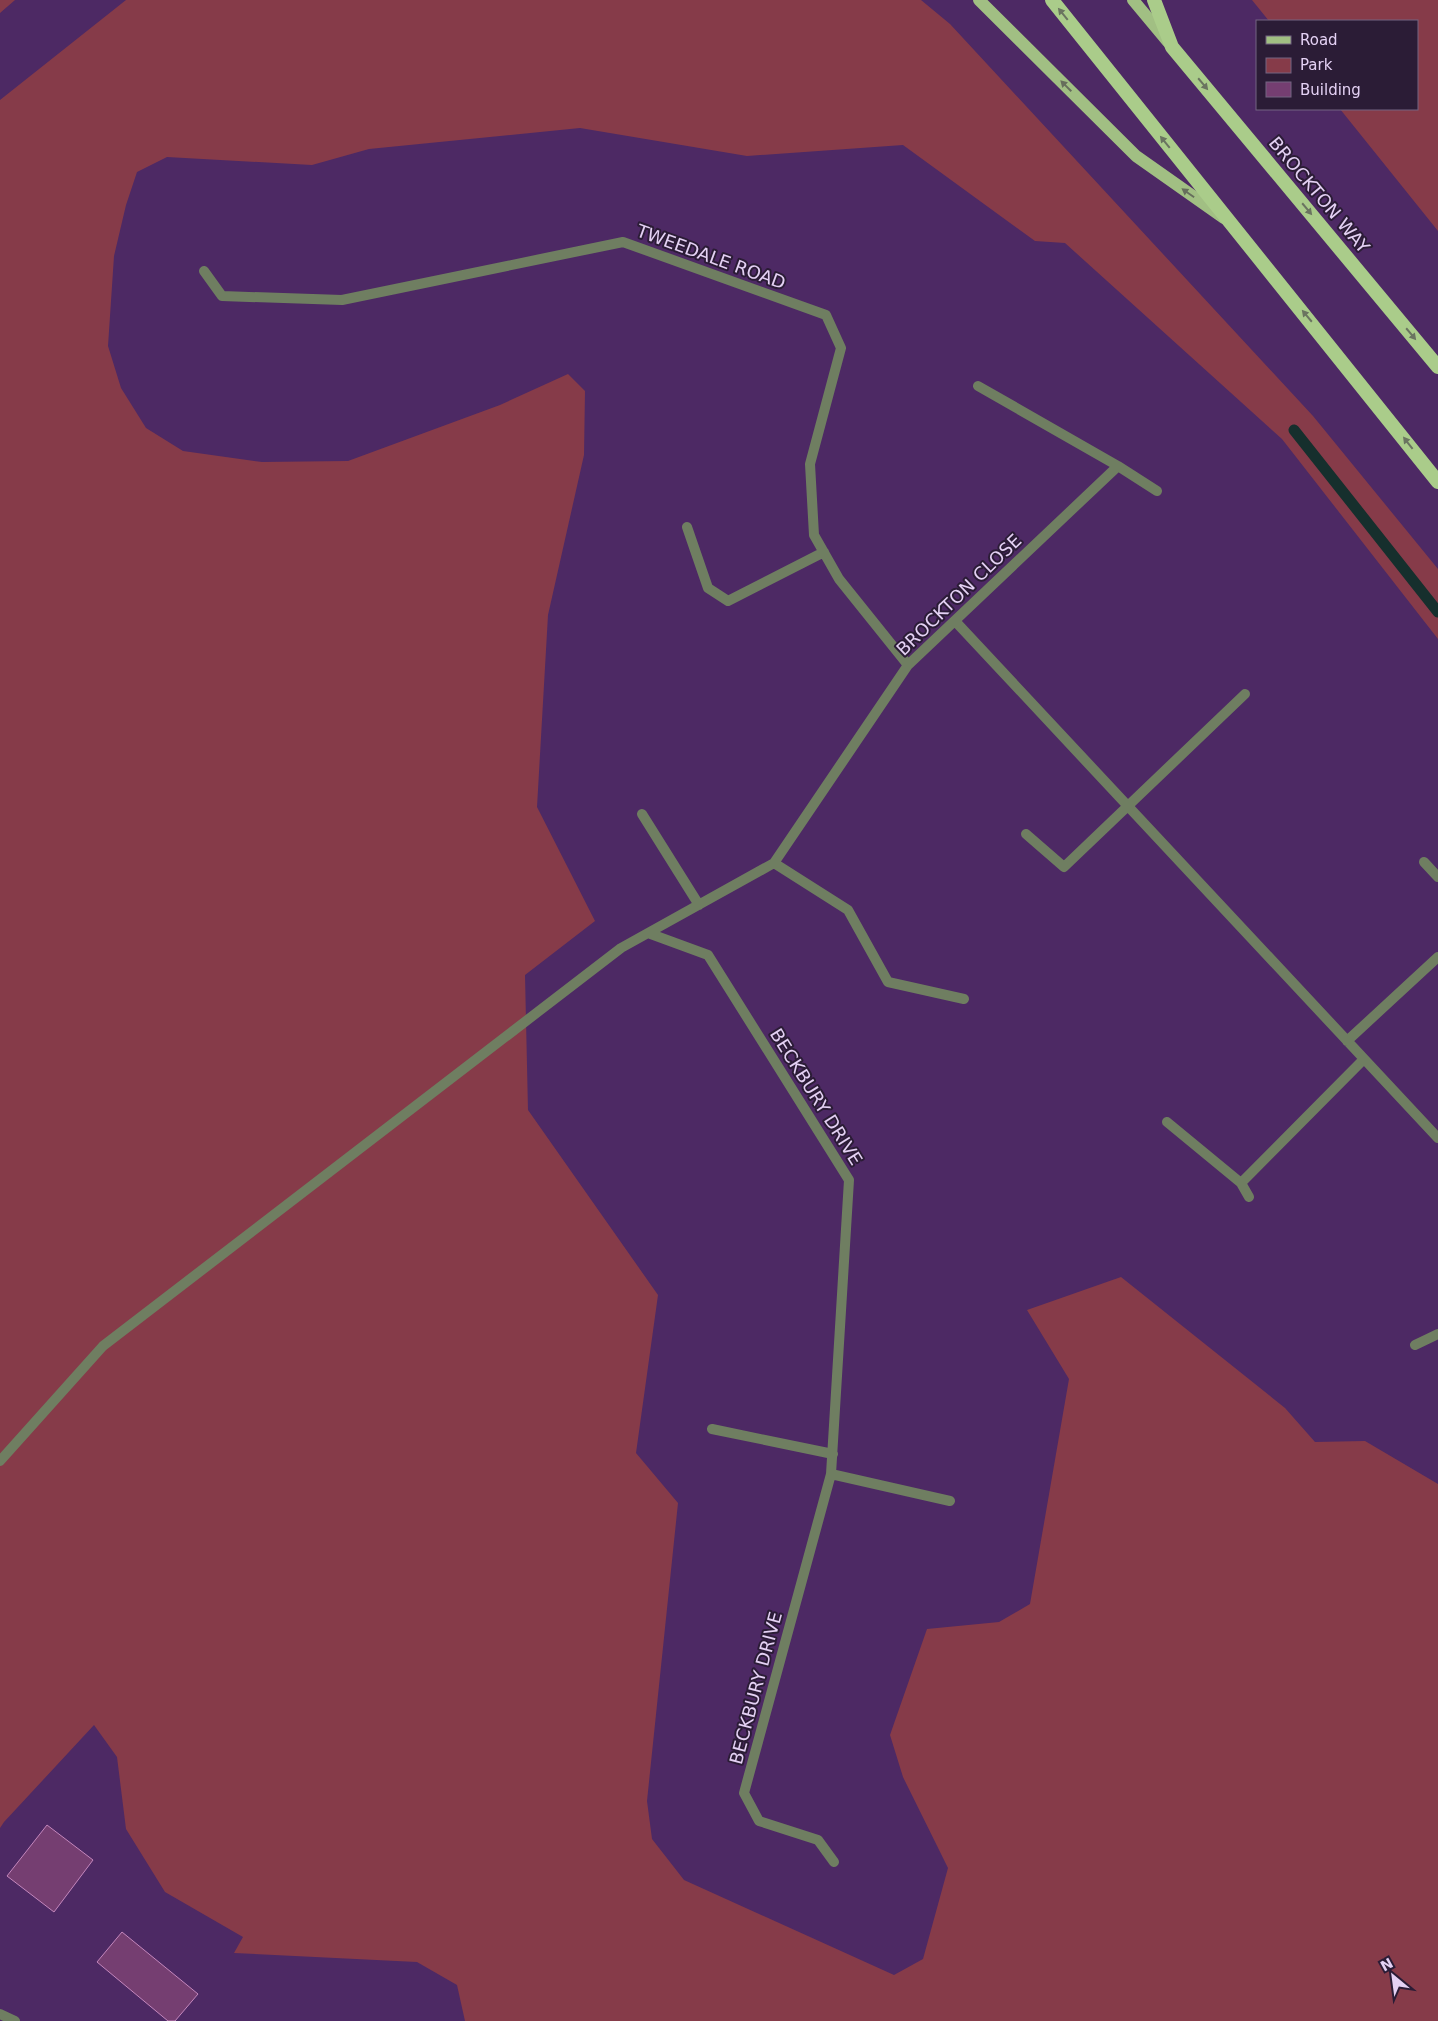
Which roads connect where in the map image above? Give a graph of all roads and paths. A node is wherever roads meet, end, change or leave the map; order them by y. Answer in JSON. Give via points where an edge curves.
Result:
{"nodes":[{"id":1,"x":979,"y":0,"type":"edge"},
{"id":2,"x":1052,"y":0,"type":"edge"},
{"id":3,"x":1133,"y":0,"type":"edge"},
{"id":4,"x":1154,"y":0,"type":"edge"},
{"id":5,"x":1172,"y":47,"type":"junction"},
{"id":6,"x":1228,"y":221,"type":"junction"},
{"id":7,"x":204,"y":271,"type":"dead end"},
{"id":8,"x":1438,"y":367,"type":"edge"},
{"id":9,"x":978,"y":386,"type":"dead end"},
{"id":10,"x":1118,"y":466,"type":"junction"},
{"id":11,"x":1438,"y":482,"type":"edge"},
{"id":12,"x":1157,"y":491,"type":"dead end"},
{"id":13,"x":687,"y":527,"type":"dead end"},
{"id":14,"x":824,"y":552,"type":"junction"},
{"id":15,"x":955,"y":621,"type":"junction"},
{"id":16,"x":908,"y":664,"type":"junction"},
{"id":17,"x":1245,"y":694,"type":"dead end"},
{"id":18,"x":1128,"y":806,"type":"junction"},
{"id":19,"x":642,"y":814,"type":"dead end"},
{"id":20,"x":1026,"y":834,"type":"dead end"},
{"id":21,"x":1424,"y":862,"type":"dead end"},
{"id":22,"x":774,"y":863,"type":"junction"},
{"id":23,"x":1438,"y":877,"type":"edge"},
{"id":24,"x":699,"y":905,"type":"junction"},
{"id":25,"x":648,"y":933,"type":"junction"},
{"id":26,"x":1438,"y":956,"type":"edge"},
{"id":27,"x":964,"y":999,"type":"dead end"},
{"id":28,"x":1347,"y":1041,"type":"junction"},
{"id":29,"x":1364,"y":1059,"type":"junction"},
{"id":30,"x":1167,"y":1122,"type":"dead end"},
{"id":31,"x":1438,"y":1138,"type":"edge"},
{"id":32,"x":1241,"y":1183,"type":"junction"},
{"id":33,"x":1249,"y":1197,"type":"dead end"},
{"id":34,"x":1438,"y":1334,"type":"edge"},
{"id":35,"x":1415,"y":1345,"type":"dead end"},
{"id":36,"x":712,"y":1429,"type":"dead end"},
{"id":37,"x":833,"y":1454,"type":"junction"},
{"id":38,"x":0,"y":1461,"type":"edge"},
{"id":39,"x":831,"y":1474,"type":"junction"},
{"id":40,"x":950,"y":1502,"type":"dead end"},
{"id":41,"x":834,"y":1862,"type":"dead end"},
{"id":42,"x":0,"y":2014,"type":"edge"},
{"id":43,"x":15,"y":2021,"type":"edge"}],
"edges":[{"from":6,"to":1,"type":"main road","one_way":true,"via":[[1136,156]]},
{"from":6,"to":2,"type":"highway","one_way":true},
{"from":3,"to":5,"type":"main road"},
{"from":4,"to":5,"type":"highway","name":"BROCKTON WAY"},
{"from":5,"to":8,"type":"highway","name":"BROCKTON WAY","one_way":true},
{"from":11,"to":6,"type":"highway","one_way":true},
{"from":7,"to":14,"type":"street","name":"TWEEDALE ROAD","via":[[222,296],[342,300],[623,242],[826,315],[841,348],[810,464],[814,535]]},
{"from":9,"to":10,"type":"street"},
{"from":10,"to":12,"type":"street"},
{"from":10,"to":15,"type":"street","name":"BROCKTON CLOSE"},
{"from":13,"to":14,"type":"street","via":[[708,588],[728,601]]},
{"from":14,"to":16,"type":"street","name":"TWEEDALE ROAD","via":[[839,579]]},
{"from":15,"to":16,"type":"street","name":"BROCKTON CLOSE"},
{"from":15,"to":18,"type":"street"},
{"from":16,"to":22,"type":"street","name":"BROCKTON CLOSE"},
{"from":17,"to":18,"type":"street"},
{"from":18,"to":20,"type":"street","via":[[1064,867]]},
{"from":18,"to":28,"type":"street"},
{"from":19,"to":24,"type":"street"},
{"from":21,"to":23,"type":"street"},
{"from":22,"to":24,"type":"street"},
{"from":22,"to":27,"type":"street","via":[[848,910],[888,982]]},
{"from":24,"to":25,"type":"street"},
{"from":25,"to":37,"type":"street","name":"BECKBURY DRIVE","via":[[708,955],[848,1180]]},
{"from":25,"to":38,"type":"street","via":[[621,948],[103,1346]]},
{"from":26,"to":28,"type":"street"},
{"from":28,"to":29,"type":"street"},
{"from":29,"to":31,"type":"street"},
{"from":29,"to":32,"type":"street"},
{"from":30,"to":32,"type":"street"},
{"from":32,"to":33,"type":"street"},
{"from":34,"to":35,"type":"street"},
{"from":36,"to":37,"type":"street"},
{"from":37,"to":39,"type":"street","name":"BECKBURY DRIVE"},
{"from":39,"to":40,"type":"street"},
{"from":39,"to":41,"type":"street","name":"BECKBURY DRIVE","via":[[744,1792],[759,1821],[818,1840]]},
{"from":42,"to":43,"type":"street"}]}
